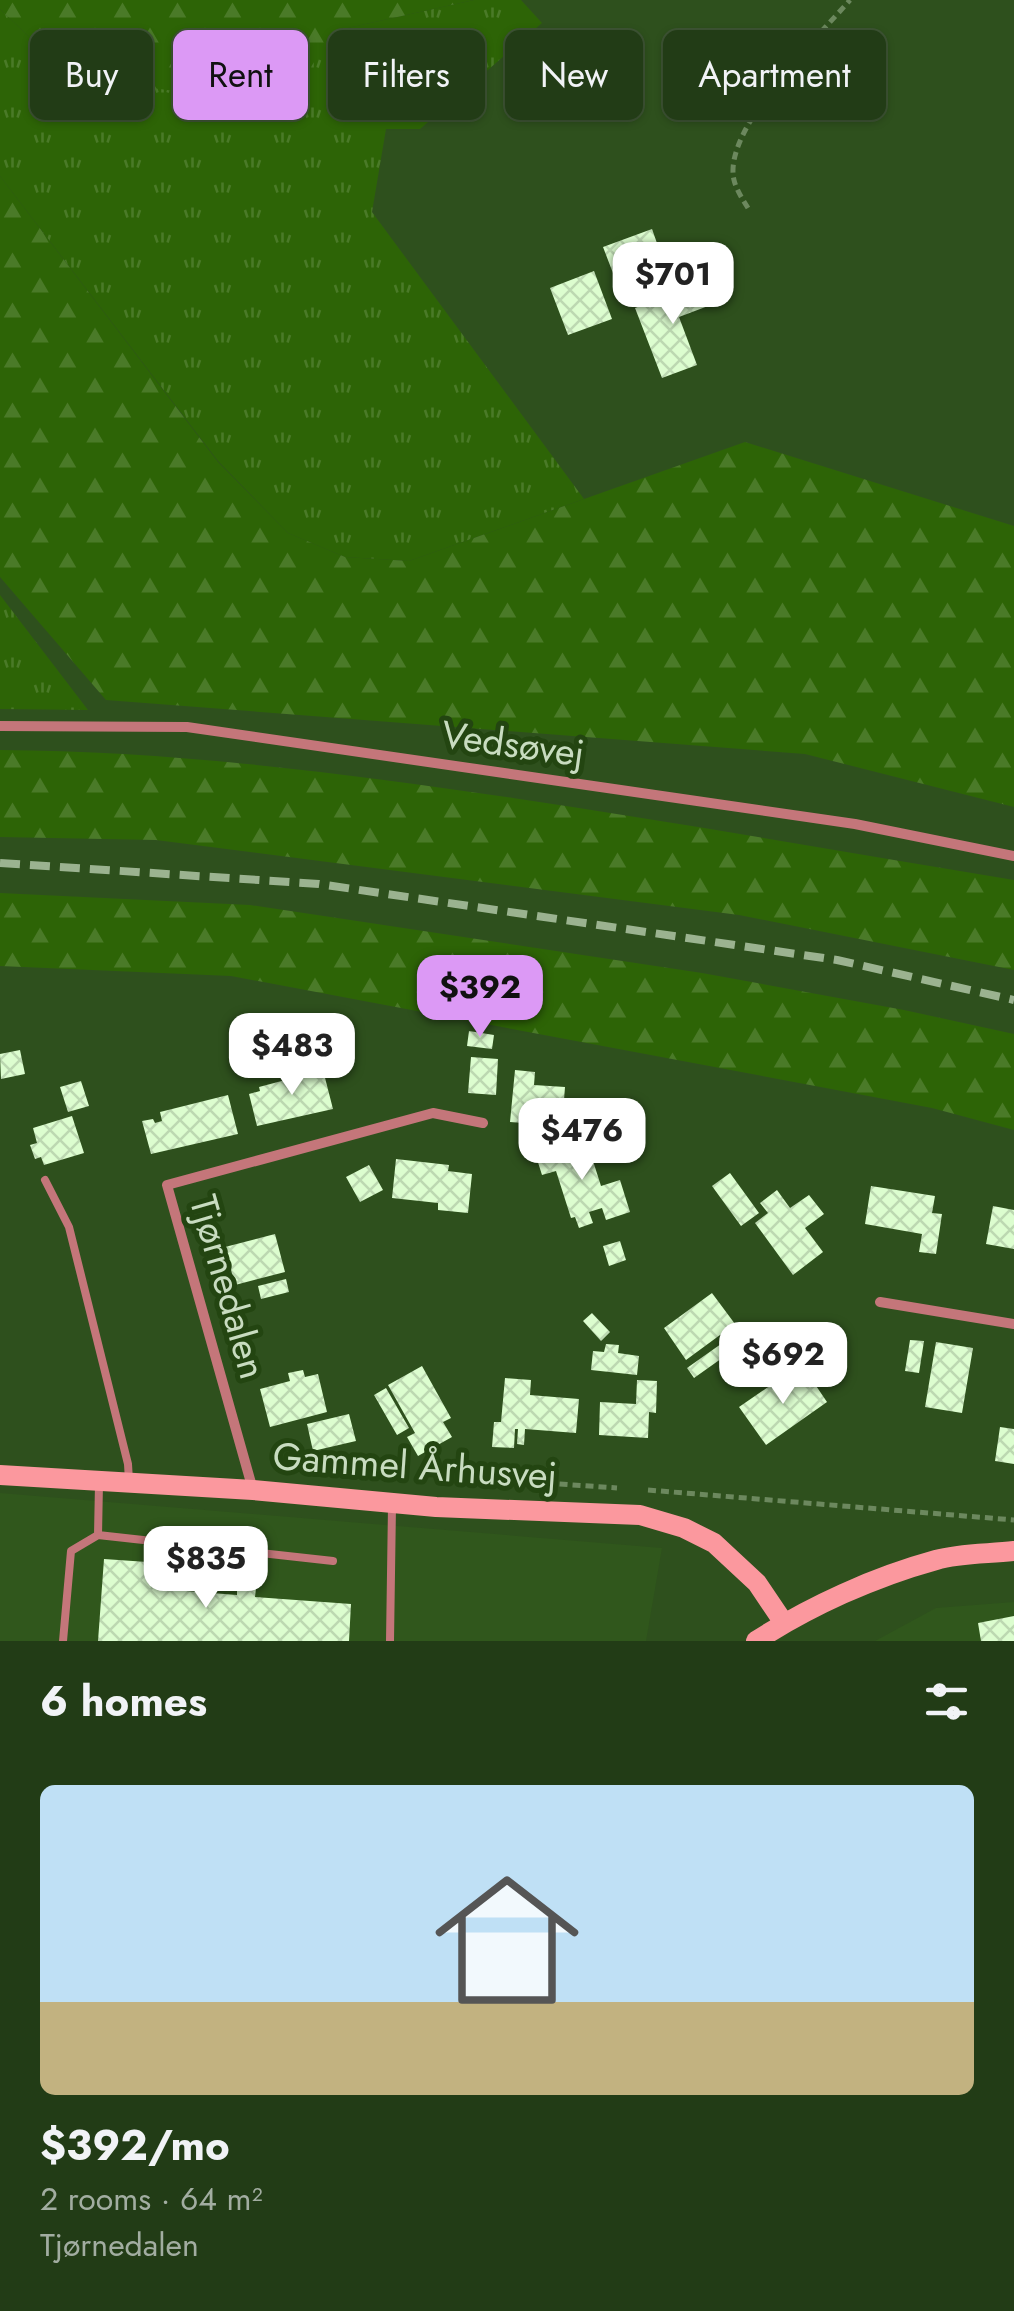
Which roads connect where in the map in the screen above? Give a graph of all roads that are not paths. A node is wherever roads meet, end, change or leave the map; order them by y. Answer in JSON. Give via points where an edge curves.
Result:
{"nodes":[{"id":1,"x":0,"y":726,"type":"edge"},
{"id":2,"x":1014,"y":856,"type":"edge"},
{"id":3,"x":483,"y":1123,"type":"dead end"},
{"id":4,"x":45,"y":1180,"type":"dead end"},
{"id":5,"x":880,"y":1302,"type":"dead end"},
{"id":6,"x":1014,"y":1324,"type":"edge"},
{"id":7,"x":0,"y":1475,"type":"edge"},
{"id":8,"x":100,"y":1480,"type":"junction"},
{"id":9,"x":129,"y":1481,"type":"junction"},
{"id":10,"x":253,"y":1490,"type":"junction"},
{"id":11,"x":392,"y":1504,"type":"junction"},
{"id":12,"x":98,"y":1535,"type":"junction"},
{"id":13,"x":1014,"y":1551,"type":"edge"},
{"id":14,"x":333,"y":1562,"type":"dead end"},
{"id":15,"x":784,"y":1622,"type":"junction"},
{"id":16,"x":63,"y":1641,"type":"edge"},
{"id":17,"x":390,"y":1641,"type":"edge"},
{"id":18,"x":756,"y":1641,"type":"edge"}],
"edges":[{"from":1,"to":2,"type":"street","name":"Vedsøvej","via":[[188,727],[855,824]]},
{"from":3,"to":10,"type":"street","name":"Tjørnedalen","via":[[434,1112],[167,1185]]},
{"from":4,"to":9,"type":"lane","via":[[69,1228]]},
{"from":5,"to":6,"type":"street"},
{"from":7,"to":8,"type":"street","name":"Gammel Århusvej"},
{"from":8,"to":9,"type":"street","name":"Gammel Århusvej"},
{"from":8,"to":12,"type":"lane"},
{"from":9,"to":10,"type":"street","name":"Gammel Århusvej"},
{"from":10,"to":11,"type":"street","name":"Gammel Århusvej"},
{"from":11,"to":15,"type":"street","name":"Gammel Århusvej","via":[[654,1518],[714,1543],[757,1583]]},
{"from":11,"to":17,"type":"lane"},
{"from":12,"to":14,"type":"lane"},
{"from":12,"to":16,"type":"lane","via":[[71,1551]]},
{"from":13,"to":15,"type":"street","via":[[938,1559]]},
{"from":15,"to":18,"type":"street"}]}
